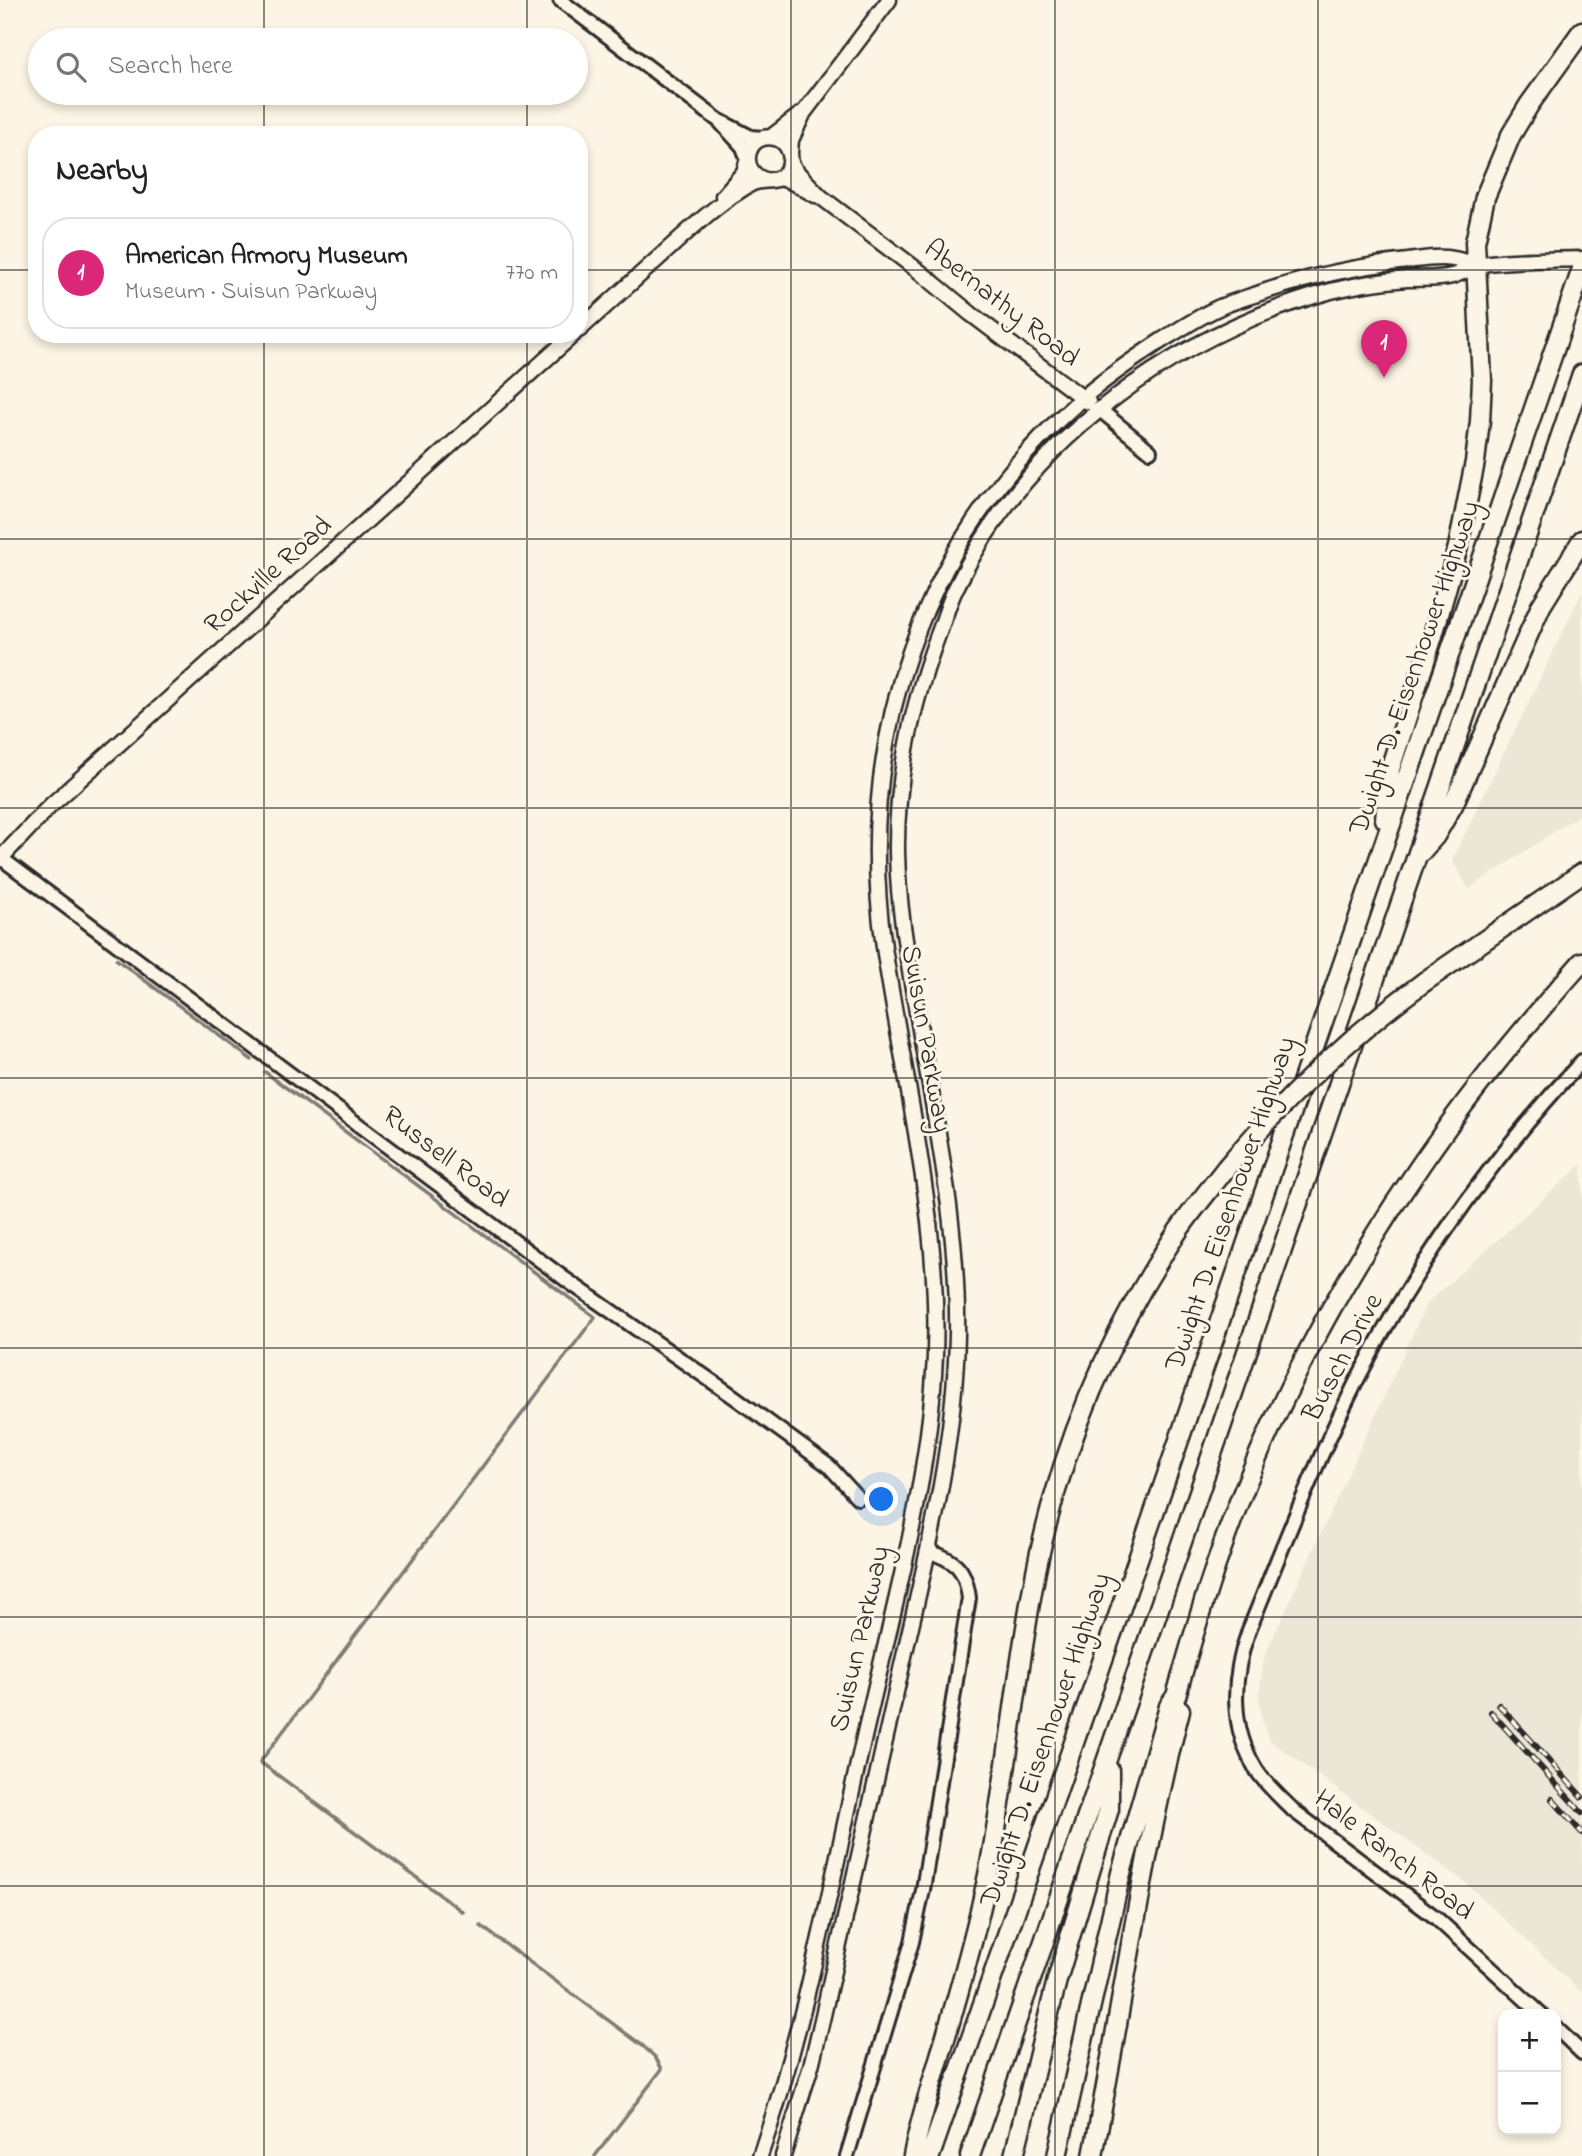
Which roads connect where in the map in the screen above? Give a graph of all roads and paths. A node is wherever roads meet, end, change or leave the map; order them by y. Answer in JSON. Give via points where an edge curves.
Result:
{"nodes":[{"id":1,"x":560,"y":0,"type":"edge"},
{"id":2,"x":888,"y":0,"type":"edge"},
{"id":3,"x":1582,"y":31,"type":"edge"},
{"id":4,"x":805,"y":111,"type":"junction"},
{"id":5,"x":718,"y":120,"type":"junction"},
{"id":6,"x":767,"y":138,"type":"junction"},
{"id":7,"x":790,"y":157,"type":"junction"},
{"id":8,"x":747,"y":160,"type":"junction"},
{"id":9,"x":772,"y":179,"type":"junction"},
{"id":10,"x":821,"y":198,"type":"junction"},
{"id":11,"x":716,"y":206,"type":"junction"},
{"id":12,"x":1582,"y":259,"type":"edge"},
{"id":13,"x":1475,"y":265,"type":"junction"},
{"id":14,"x":1582,"y":269,"type":"edge"},
{"id":15,"x":588,"y":322,"type":"edge"},
{"id":16,"x":565,"y":343,"type":"edge"},
{"id":17,"x":1582,"y":374,"type":"edge"},
{"id":18,"x":1082,"y":398,"type":"junction"},
{"id":19,"x":1099,"y":410,"type":"junction"},
{"id":20,"x":1150,"y":451,"type":"dead end"},
{"id":21,"x":1582,"y":540,"type":"edge"},
{"id":22,"x":1381,"y":850,"type":"junction"},
{"id":23,"x":0,"y":858,"type":"edge"},
{"id":24,"x":1413,"y":863,"type":"junction"},
{"id":25,"x":1582,"y":868,"type":"edge"},
{"id":26,"x":1582,"y":873,"type":"edge"},
{"id":27,"x":1542,"y":901,"type":"junction"},
{"id":28,"x":1582,"y":962,"type":"edge"},
{"id":29,"x":1582,"y":1061,"type":"edge"},
{"id":30,"x":858,"y":1498,"type":"dead end"},
{"id":31,"x":928,"y":1551,"type":"junction"},
{"id":32,"x":1176,"y":1696,"type":"junction"},
{"id":33,"x":1237,"y":1720,"type":"joint"},
{"id":34,"x":1109,"y":1757,"type":"junction"},
{"id":35,"x":1536,"y":2009,"type":"edge"},
{"id":36,"x":1561,"y":2033,"type":"edge"},
{"id":37,"x":1582,"y":2053,"type":"edge"},
{"id":38,"x":760,"y":2156,"type":"edge"},
{"id":39,"x":783,"y":2156,"type":"edge"},
{"id":40,"x":848,"y":2156,"type":"edge"},
{"id":41,"x":913,"y":2156,"type":"edge"},
{"id":42,"x":930,"y":2156,"type":"edge"},
{"id":43,"x":970,"y":2156,"type":"edge"},
{"id":44,"x":1014,"y":2156,"type":"edge"},
{"id":45,"x":1057,"y":2156,"type":"edge"},
{"id":46,"x":1093,"y":2156,"type":"edge"}],
"edges":[{"from":1,"to":5,"type":"street"},
{"from":2,"to":4,"type":"main road"},
{"from":3,"to":13,"type":"highway","via":[[1529,105],[1496,167],[1475,242]]},
{"from":4,"to":6,"type":"main road"},
{"from":4,"to":7,"type":"main road","via":[[791,140]]},
{"from":5,"to":6,"type":"street","via":[[751,137]]},
{"from":5,"to":8,"type":"street","via":[[743,147]]},
{"from":6,"to":7,"type":"main road","via":[[783,142]]},
{"from":6,"to":8,"type":"main road","via":[[752,145]]},
{"from":7,"to":9,"type":"main road","via":[[785,173]]},
{"from":7,"to":10,"type":"main road","name":"Abernathy Road","via":[[795,170]]},
{"from":8,"to":9,"type":"main road","via":[[754,174]]},
{"from":8,"to":11,"type":"main road","via":[[744,172]]},
{"from":9,"to":10,"type":"main road","name":"Abernathy Road","via":[[788,180]]},
{"from":9,"to":11,"type":"main road","via":[[753,182]]},
{"from":10,"to":18,"type":"main road","name":"Abernathy Road"},
{"from":11,"to":15,"type":"main road"},
{"from":12,"to":13,"type":"main road","name":"Suisun Parkway"},
{"from":13,"to":18,"type":"main road","name":"Suisun Parkway","via":[[1448,257],[1335,271],[1219,307]]},
{"from":13,"to":19,"type":"main road","name":"Suisun Parkway","via":[[1450,277],[1338,289],[1270,312],[1181,354]]},
{"from":13,"to":22,"type":"highway","via":[[1482,380],[1475,462],[1458,547],[1390,769]]},
{"from":14,"to":22,"type":"highway","name":"Dwight D. Eisenhower Highway"},
{"from":16,"to":23,"type":"main road","name":"Rockville Road","via":[[88,772]]},
{"from":17,"to":24,"type":"highway"},
{"from":18,"to":19,"type":"main road","name":"Abernathy Road"},
{"from":18,"to":38,"type":"main road","name":"Suisun Parkway","via":[[1010,472],[953,556],[908,654],[887,734],[876,828],[878,892],[928,1202],[935,1292],[934,1382],[923,1471],[903,1562],[791,2060]]},
{"from":19,"to":20,"type":"street","name":"Abernathy Road"},
{"from":19,"to":31,"type":"main road","name":"Suisun Parkway","via":[[1038,467],[994,522],[955,588],[928,661],[903,762],[898,890],[948,1199],[957,1291],[950,1430]]},
{"from":21,"to":24,"type":"highway","via":[[1541,606],[1453,805]]},
{"from":22,"to":42,"type":"highway","name":"Dwight D. Eisenhower Highway"},
{"from":23,"to":30,"type":"street","name":"Russell Road","via":[[565,1279],[829,1466]]},
{"from":24,"to":34,"type":"highway"},
{"from":25,"to":27,"type":"highway"},
{"from":26,"to":27,"type":"highway"},
{"from":27,"to":41,"type":"highway","bridge":true,"via":[[1370,1023],[1271,1116],[1179,1230],[1112,1346],[1070,1444],[1054,1497],[1032,1590],[988,1877]]},
{"from":28,"to":32,"type":"highway","via":[[1449,1124],[1335,1303],[1281,1408],[1218,1557]]},
{"from":29,"to":33,"type":"street","name":"Busch Drive","via":[[1463,1205],[1366,1363],[1310,1482],[1240,1654]]},
{"from":31,"to":39,"type":"main road","name":"Suisun Parkway","via":[[814,2055]]},
{"from":31,"to":40,"type":"street","via":[[951,1559],[962,1572],[970,1598],[912,1942]]},
{"from":32,"to":45,"type":"highway","via":[[1169,1706],[1121,1873]]},
{"from":32,"to":46,"type":"highway","via":[[1181,1708],[1149,1844]]},
{"from":33,"to":35,"type":"street","name":"Hale Ranch Road","via":[[1245,1747],[1273,1791],[1435,1917]]},
{"from":34,"to":43,"type":"highway"},
{"from":34,"to":44,"type":"highway","via":[[1109,1809],[1057,1980]]},
{"from":36,"to":37,"type":"street"}]}
